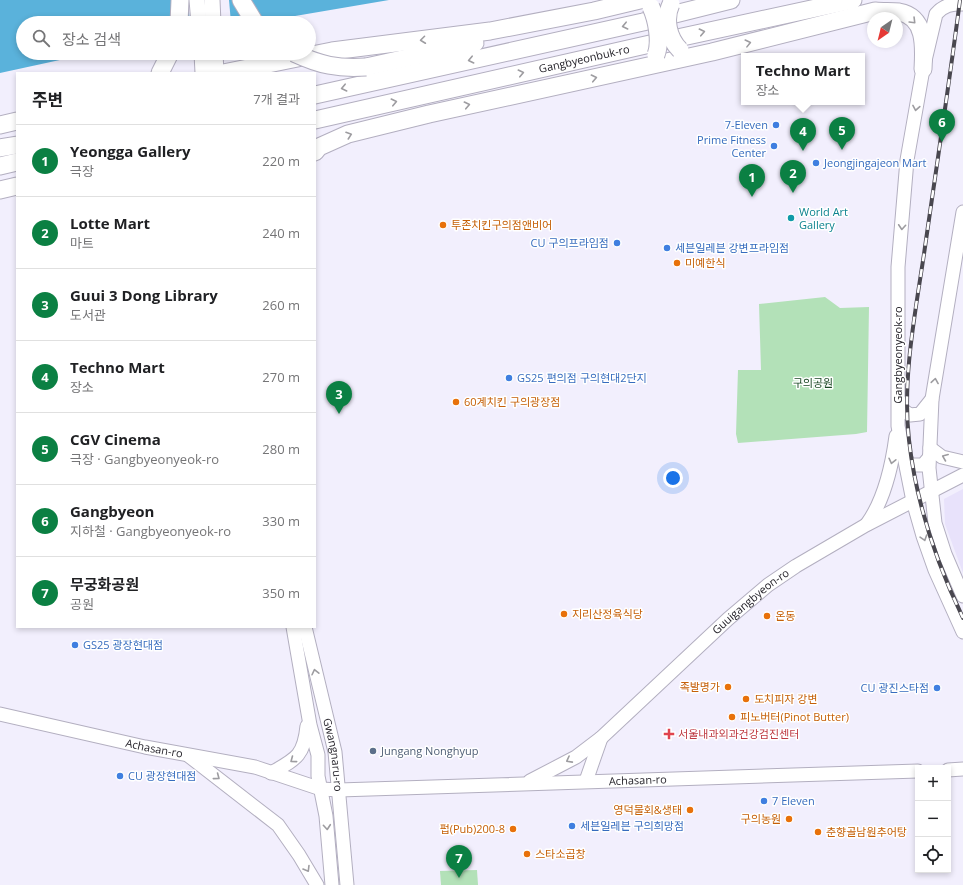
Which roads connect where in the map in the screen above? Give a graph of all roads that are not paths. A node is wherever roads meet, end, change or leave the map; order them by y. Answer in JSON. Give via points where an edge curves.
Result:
{"nodes":[{"id":1,"x":180,"y":0,"type":"edge"},
{"id":2,"x":197,"y":0,"type":"edge"},
{"id":3,"x":212,"y":0,"type":"edge"},
{"id":4,"x":241,"y":0,"type":"edge"},
{"id":5,"x":731,"y":0,"type":"edge"},
{"id":6,"x":853,"y":0,"type":"edge"},
{"id":7,"x":889,"y":0,"type":"edge"},
{"id":8,"x":644,"y":2,"type":"edge"},
{"id":9,"x":672,"y":2,"type":"edge"},
{"id":10,"x":963,"y":4,"type":"edge"},
{"id":11,"x":594,"y":11,"type":"junction"},
{"id":12,"x":875,"y":12,"type":"edge"},
{"id":13,"x":903,"y":13,"type":"edge"},
{"id":14,"x":867,"y":14,"type":"edge"},
{"id":15,"x":179,"y":16,"type":"edge"},
{"id":16,"x":198,"y":16,"type":"edge"},
{"id":17,"x":213,"y":16,"type":"edge"},
{"id":18,"x":251,"y":16,"type":"edge"},
{"id":19,"x":686,"y":53,"type":"junction"},
{"id":20,"x":316,"y":54,"type":"edge"},
{"id":21,"x":166,"y":60,"type":"edge"},
{"id":22,"x":202,"y":60,"type":"edge"},
{"id":23,"x":215,"y":60,"type":"edge"},
{"id":24,"x":287,"y":60,"type":"edge"},
{"id":25,"x":312,"y":60,"type":"edge"},
{"id":26,"x":651,"y":61,"type":"junction"},
{"id":27,"x":923,"y":69,"type":"junction"},
{"id":28,"x":160,"y":72,"type":"edge"},
{"id":29,"x":203,"y":72,"type":"edge"},
{"id":30,"x":216,"y":72,"type":"edge"},
{"id":31,"x":228,"y":72,"type":"edge"},
{"id":32,"x":316,"y":95,"type":"edge"},
{"id":33,"x":429,"y":114,"type":"junction"},
{"id":34,"x":316,"y":120,"type":"edge"},
{"id":35,"x":316,"y":120,"type":"edge"},
{"id":36,"x":16,"y":121,"type":"edge"},
{"id":37,"x":0,"y":125,"type":"edge"},
{"id":38,"x":16,"y":145,"type":"edge"},
{"id":39,"x":0,"y":148,"type":"edge"},
{"id":40,"x":316,"y":151,"type":"edge"},
{"id":41,"x":16,"y":162,"type":"edge"},
{"id":42,"x":0,"y":166,"type":"edge"},
{"id":43,"x":16,"y":186,"type":"edge"},
{"id":44,"x":0,"y":190,"type":"edge"},
{"id":45,"x":963,"y":212,"type":"edge"},
{"id":46,"x":932,"y":399,"type":"junction"},
{"id":47,"x":898,"y":400,"type":"junction"},
{"id":48,"x":898,"y":426,"type":"junction"},
{"id":49,"x":929,"y":453,"type":"junction"},
{"id":50,"x":904,"y":456,"type":"junction"},
{"id":51,"x":963,"y":462,"type":"edge"},
{"id":52,"x":963,"y":475,"type":"edge"},
{"id":53,"x":931,"y":492,"type":"junction"},
{"id":54,"x":913,"y":501,"type":"junction"},
{"id":55,"x":866,"y":525,"type":"junction"},
{"id":56,"x":963,"y":596,"type":"edge"},
{"id":57,"x":293,"y":628,"type":"edge"},
{"id":58,"x":305,"y":628,"type":"edge"},
{"id":59,"x":963,"y":632,"type":"edge"},
{"id":60,"x":308,"y":712,"type":"junction"},
{"id":61,"x":0,"y":714,"type":"edge"},
{"id":62,"x":601,"y":738,"type":"junction"},
{"id":63,"x":186,"y":753,"type":"junction"},
{"id":64,"x":951,"y":770,"type":"edge"},
{"id":65,"x":963,"y":770,"type":"edge"},
{"id":66,"x":915,"y":771,"type":"edge"},
{"id":67,"x":271,"y":773,"type":"junction"},
{"id":68,"x":586,"y":781,"type":"junction"},
{"id":69,"x":527,"y":783,"type":"junction"},
{"id":70,"x":321,"y":789,"type":"junction"},
{"id":71,"x":339,"y":790,"type":"junction"},
{"id":72,"x":317,"y":885,"type":"edge"},
{"id":73,"x":332,"y":885,"type":"edge"},
{"id":74,"x":348,"y":885,"type":"edge"}],
"edges":[{"from":1,"to":15,"type":"highway"},
{"from":2,"to":16,"type":"main road"},
{"from":3,"to":17,"type":"main road"},
{"from":4,"to":18,"type":"highway"},
{"from":5,"to":32,"type":"highway","one_way":true},
{"from":34,"to":6,"type":"highway","name":"Gangbyeonbuk-ro","one_way":true},
{"from":7,"to":12,"type":"highway"},
{"from":8,"to":11,"type":"highway"},
{"from":8,"to":26,"type":"highway","bridge":true,"via":[[655,15],[659,46]]},
{"from":9,"to":19,"type":"highway","bridge":true,"via":[[667,11],[668,27],[674,43]]},
{"from":10,"to":27,"type":"main road","name":"Gangbyeonyeok-ro","via":[[950,4],[936,14]]},
{"from":11,"to":20,"type":"highway","one_way":true,"via":[[490,31]]},
{"from":11,"to":25,"type":"highway","bridge":true,"via":[[512,35],[366,67],[340,68]]},
{"from":13,"to":27,"type":"highway","one_way":true,"via":[[917,24],[924,42]]},
{"from":19,"to":14,"type":"highway","one_way":true},
{"from":19,"to":26,"type":"highway"},
{"from":21,"to":28,"type":"highway"},
{"from":22,"to":29,"type":"main road"},
{"from":23,"to":30,"type":"main road"},
{"from":24,"to":31,"type":"highway","one_way":true},
{"from":33,"to":26,"type":"highway","one_way":true},
{"from":27,"to":47,"type":"main road","name":"Gangbyeonyeok-ro","one_way":true,"via":[[907,160],[898,267]]},
{"from":33,"to":35,"type":"highway"},
{"from":40,"to":33,"type":"highway","one_way":true,"via":[[348,134]]},
{"from":36,"to":37,"type":"highway"},
{"from":38,"to":39,"type":"highway"},
{"from":41,"to":42,"type":"highway"},
{"from":43,"to":44,"type":"highway"},
{"from":46,"to":45,"type":"main road","one_way":true},
{"from":46,"to":47,"type":"main road","via":[[920,414],[910,415],[903,410]]},
{"from":46,"to":49,"type":"main road"},
{"from":47,"to":48,"type":"main road","name":"Gangbyeonyeok-ro"},
{"from":48,"to":50,"type":"main road","name":"Gangbyeonyeok-ro"},
{"from":48,"to":55,"type":"main road","one_way":true,"via":[[886,483],[873,516]]},
{"from":49,"to":50,"type":"main road","via":[[922,465],[910,465]]},
{"from":51,"to":49,"type":"main road","one_way":true},
{"from":49,"to":53,"type":"main road"},
{"from":50,"to":54,"type":"main road","name":"Gangbyeonyeok-ro"},
{"from":52,"to":53,"type":"main road","name":"Guuigangbyeon-ro"},
{"from":53,"to":54,"type":"main road","name":"Guuigangbyeon-ro"},
{"from":53,"to":56,"type":"main road","via":[[939,535]]},
{"from":54,"to":55,"type":"main road","name":"Guuigangbyeon-ro"},
{"from":54,"to":59,"type":"main road","name":"Gangbyeonyeok-ro","one_way":true,"via":[[935,570]]},
{"from":55,"to":62,"type":"main road","name":"Guuigangbyeon-ro","via":[[768,585]]},
{"from":57,"to":60,"type":"main road","name":"Gwangnaru-ro"},
{"from":71,"to":58,"type":"main road","name":"Gwangnaru-ro","one_way":true,"via":[[335,752]]},
{"from":60,"to":67,"type":"main road","one_way":true,"via":[[306,743],[299,755]]},
{"from":60,"to":70,"type":"main road","name":"Gwangnaru-ro","via":[[318,756]]},
{"from":61,"to":63,"type":"main road","name":"Achasan-ro"},
{"from":62,"to":68,"type":"main road","name":"Guuigangbyeon-ro"},
{"from":62,"to":69,"type":"main road","one_way":true,"via":[[576,757]]},
{"from":63,"to":67,"type":"main road","name":"Achasan-ro","via":[[255,767]]},
{"from":63,"to":72,"type":"main road","one_way":true,"via":[[278,825]]},
{"from":64,"to":65,"type":"main road"},
{"from":66,"to":68,"type":"main road","name":"Achasan-ro"},
{"from":67,"to":70,"type":"main road","name":"Achasan-ro"},
{"from":68,"to":69,"type":"main road","name":"Achasan-ro"},
{"from":69,"to":71,"type":"main road","name":"Achasan-ro"},
{"from":70,"to":71,"type":"main road","name":"Achasan-ro"},
{"from":70,"to":73,"type":"main road","name":"Gwangnaru-ro","one_way":true},
{"from":71,"to":74,"type":"main road","name":"Gwangnaru-ro"}]}
